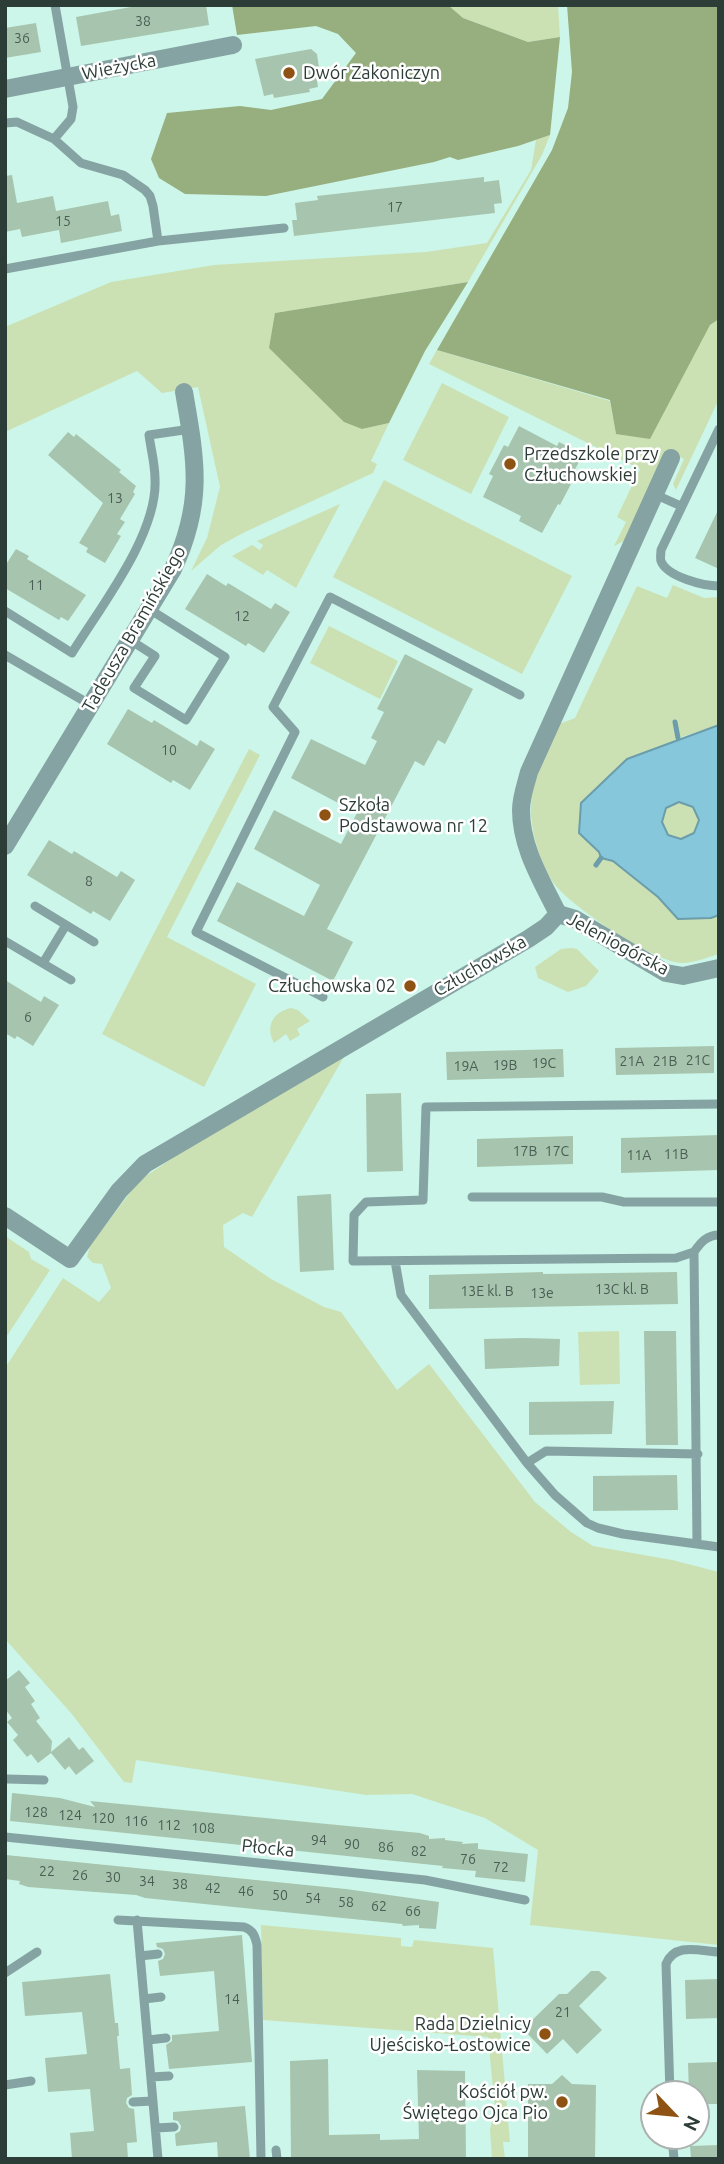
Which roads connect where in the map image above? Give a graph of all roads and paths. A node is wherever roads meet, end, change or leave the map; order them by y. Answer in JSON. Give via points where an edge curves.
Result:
{"nodes":[{"id":1,"x":55,"y":5,"type":"edge"},
{"id":2,"x":233,"y":45,"type":"dead end"},
{"id":3,"x":66,"y":77,"type":"junction"},
{"id":4,"x":5,"y":89,"type":"edge"},
{"id":5,"x":5,"y":123,"type":"edge"},
{"id":6,"x":54,"y":139,"type":"junction"},
{"id":7,"x":284,"y":228,"type":"dead end"},
{"id":8,"x":158,"y":241,"type":"junction"},
{"id":9,"x":5,"y":269,"type":"edge"},
{"id":10,"x":184,"y":392,"type":"dead end"},
{"id":11,"x":191,"y":429,"type":"junction"},
{"id":12,"x":719,"y":429,"type":"edge"},
{"id":13,"x":671,"y":458,"type":"dead end"},
{"id":14,"x":654,"y":494,"type":"junction"},
{"id":15,"x":681,"y":506,"type":"junction"},
{"id":16,"x":719,"y":586,"type":"edge"},
{"id":17,"x":149,"y":609,"type":"junction"},
{"id":18,"x":5,"y":611,"type":"edge"},
{"id":19,"x":130,"y":640,"type":"junction"},
{"id":20,"x":5,"y":655,"type":"edge"},
{"id":21,"x":520,"y":695,"type":"dead end"},
{"id":22,"x":91,"y":705,"type":"junction"},
{"id":23,"x":5,"y":846,"type":"edge"},
{"id":24,"x":35,"y":906,"type":"dead end"},
{"id":25,"x":558,"y":914,"type":"junction"},
{"id":26,"x":66,"y":925,"type":"junction"},
{"id":27,"x":5,"y":941,"type":"edge"},
{"id":28,"x":94,"y":942,"type":"dead end"},
{"id":29,"x":43,"y":963,"type":"junction"},
{"id":30,"x":719,"y":968,"type":"edge"},
{"id":31,"x":71,"y":979,"type":"dead end"},
{"id":32,"x":323,"y":997,"type":"dead end"},
{"id":33,"x":719,"y":1104,"type":"edge"},
{"id":34,"x":472,"y":1196,"type":"dead end"},
{"id":35,"x":719,"y":1202,"type":"edge"},
{"id":36,"x":5,"y":1216,"type":"edge"},
{"id":37,"x":719,"y":1235,"type":"edge"},
{"id":38,"x":694,"y":1252,"type":"junction"},
{"id":39,"x":396,"y":1261,"type":"junction"},
{"id":40,"x":698,"y":1454,"type":"junction"},
{"id":41,"x":527,"y":1463,"type":"junction"},
{"id":42,"x":697,"y":1544,"type":"junction"},
{"id":43,"x":719,"y":1547,"type":"edge"},
{"id":44,"x":6,"y":1777,"type":"edge"},
{"id":45,"x":44,"y":1780,"type":"dead end"},
{"id":46,"x":5,"y":1837,"type":"edge"},
{"id":47,"x":525,"y":1899,"type":"dead end"},
{"id":48,"x":118,"y":1920,"type":"dead end"},
{"id":49,"x":136,"y":1920,"type":"junction"},
{"id":50,"x":37,"y":1952,"type":"dead end"},
{"id":51,"x":719,"y":1952,"type":"edge"},
{"id":52,"x":158,"y":1954,"type":"dead end"},
{"id":53,"x":140,"y":1956,"type":"junction"},
{"id":54,"x":5,"y":1973,"type":"edge"},
{"id":55,"x":161,"y":1997,"type":"dead end"},
{"id":56,"x":144,"y":1999,"type":"junction"},
{"id":57,"x":166,"y":2039,"type":"dead end"},
{"id":58,"x":148,"y":2040,"type":"junction"},
{"id":59,"x":169,"y":2076,"type":"dead end"},
{"id":60,"x":151,"y":2077,"type":"junction"},
{"id":61,"x":670,"y":2080,"type":"edge"},
{"id":62,"x":31,"y":2081,"type":"dead end"},
{"id":63,"x":5,"y":2085,"type":"edge"},
{"id":64,"x":153,"y":2101,"type":"junction"},
{"id":65,"x":133,"y":2102,"type":"dead end"},
{"id":66,"x":174,"y":2127,"type":"dead end"},
{"id":67,"x":156,"y":2128,"type":"junction"},
{"id":68,"x":159,"y":2159,"type":"edge"},
{"id":69,"x":261,"y":2159,"type":"edge"}],
"edges":[{"from":1,"to":3,"type":"lane"},
{"from":2,"to":3,"type":"street","name":"Wieżycka"},
{"from":3,"to":4,"type":"street","name":"Wieżycka"},
{"from":3,"to":6,"type":"lane","via":[[71,119]]},
{"from":5,"to":6,"type":"lane","via":[[17,122]]},
{"from":6,"to":8,"type":"lane","via":[[81,163],[123,175],[145,190],[154,211]]},
{"from":7,"to":8,"type":"lane"},
{"from":8,"to":9,"type":"lane"},
{"from":10,"to":11,"type":"street","name":"Tadeusza Bramińskiego"},
{"from":11,"to":17,"type":"street","name":"Tadeusza Bramińskiego","via":[[196,491],[188,535]]},
{"from":11,"to":18,"type":"lane","via":[[149,436],[156,480],[146,527],[72,653]]},
{"from":12,"to":15,"type":"lane"},
{"from":13,"to":14,"type":"street"},
{"from":14,"to":15,"type":"lane"},
{"from":14,"to":25,"type":"street","via":[[526,781],[521,808],[527,850]]},
{"from":15,"to":16,"type":"lane","via":[[661,560],[668,571],[703,585]]},
{"from":17,"to":19,"type":"street","name":"Tadeusza Bramińskiego"},
{"from":17,"to":19,"type":"lane","via":[[225,657],[186,720],[134,688],[155,656]]},
{"from":19,"to":22,"type":"street","name":"Tadeusza Bramińskiego"},
{"from":20,"to":22,"type":"lane"},
{"from":21,"to":32,"type":"lane","via":[[330,597],[273,707],[295,732],[196,932]]},
{"from":22,"to":23,"type":"street","name":"Tadeusza Bramińskiego"},
{"from":24,"to":26,"type":"lane"},
{"from":25,"to":30,"type":"street","name":"Jeleniogórska","via":[[575,919],[666,973],[683,975]]},
{"from":25,"to":36,"type":"street","name":"Człuchowska","via":[[528,939],[145,1164],[119,1191],[70,1259]]},
{"from":26,"to":28,"type":"lane"},
{"from":26,"to":29,"type":"lane"},
{"from":27,"to":29,"type":"lane"},
{"from":29,"to":31,"type":"lane"},
{"from":33,"to":39,"type":"lane","via":[[426,1107],[423,1200],[366,1202],[354,1215],[353,1261]]},
{"from":34,"to":35,"type":"lane"},
{"from":37,"to":38,"type":"lane","via":[[711,1235]]},
{"from":38,"to":39,"type":"lane","via":[[676,1258]]},
{"from":38,"to":40,"type":"lane"},
{"from":39,"to":41,"type":"lane","via":[[401,1295]]},
{"from":40,"to":41,"type":"lane","via":[[545,1451]]},
{"from":40,"to":42,"type":"lane"},
{"from":41,"to":42,"type":"lane","via":[[587,1523]]},
{"from":42,"to":43,"type":"lane"},
{"from":44,"to":45,"type":"lane"},
{"from":46,"to":47,"type":"lane","name":"Płocka","via":[[425,1880]]},
{"from":48,"to":49,"type":"lane"},
{"from":49,"to":53,"type":"lane"},
{"from":49,"to":69,"type":"lane","via":[[244,1927],[256,1938]]},
{"from":50,"to":54,"type":"lane"},
{"from":51,"to":61,"type":"lane","via":[[676,1950],[666,1964]]},
{"from":52,"to":53,"type":"lane"},
{"from":53,"to":56,"type":"lane"},
{"from":55,"to":56,"type":"lane"},
{"from":56,"to":58,"type":"lane"},
{"from":57,"to":58,"type":"lane"},
{"from":58,"to":60,"type":"lane"},
{"from":59,"to":60,"type":"lane"},
{"from":60,"to":64,"type":"lane"},
{"from":62,"to":63,"type":"lane"},
{"from":64,"to":65,"type":"lane"},
{"from":64,"to":67,"type":"lane"},
{"from":66,"to":67,"type":"lane"},
{"from":67,"to":68,"type":"lane"}]}
